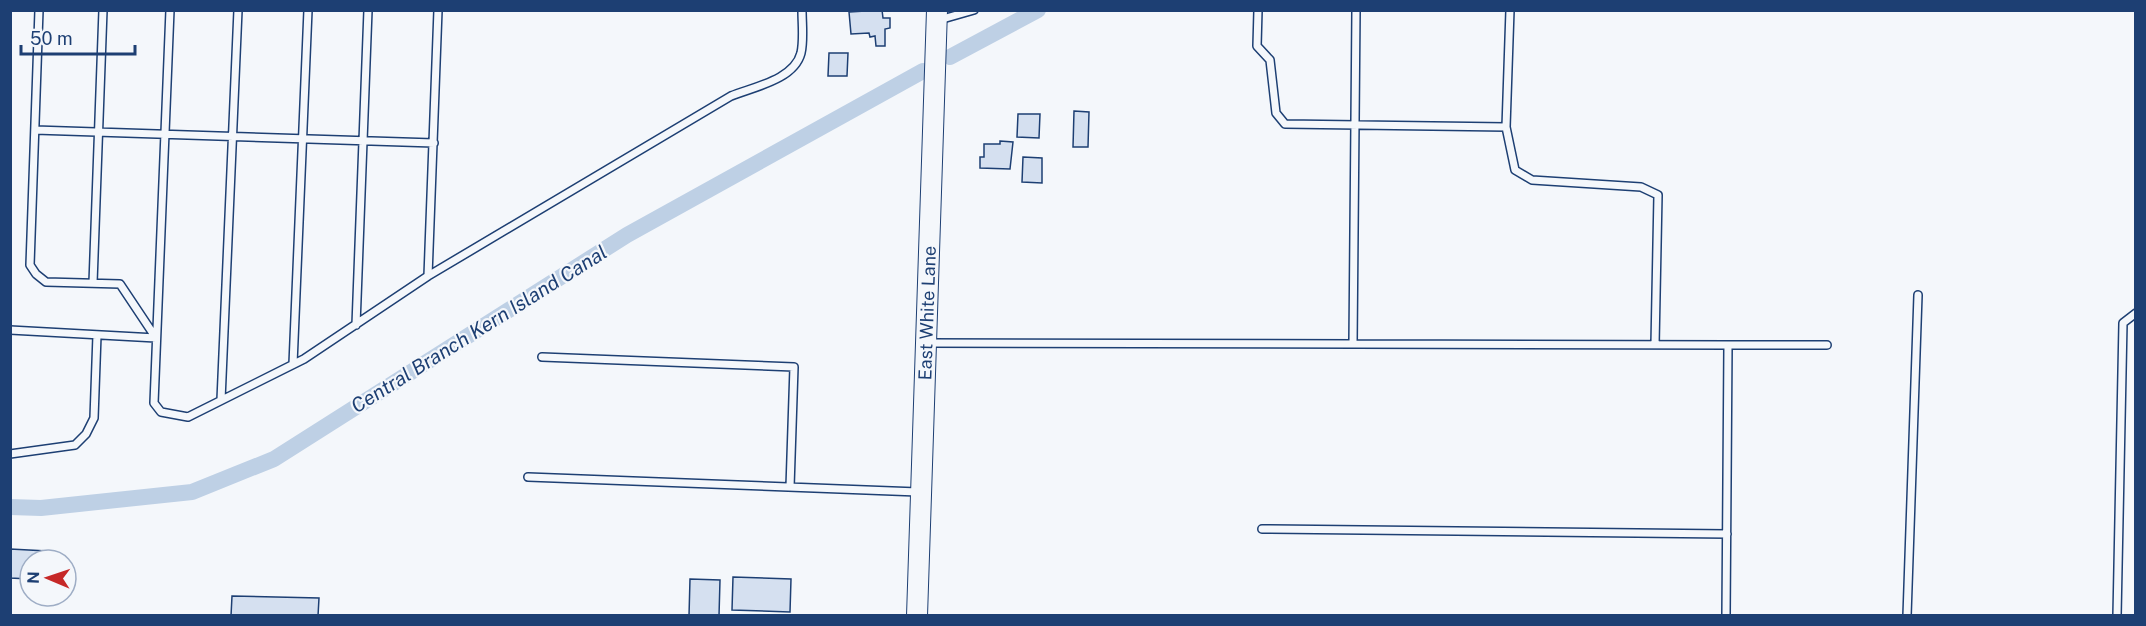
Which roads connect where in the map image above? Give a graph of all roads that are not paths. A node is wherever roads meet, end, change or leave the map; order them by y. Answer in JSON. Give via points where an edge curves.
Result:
{"nodes":[{"id":1,"x":39,"y":10,"type":"edge"},
{"id":2,"x":103,"y":10,"type":"edge"},
{"id":3,"x":170,"y":10,"type":"edge"},
{"id":4,"x":238,"y":10,"type":"edge"},
{"id":5,"x":308,"y":10,"type":"edge"},
{"id":6,"x":368,"y":10,"type":"edge"},
{"id":7,"x":438,"y":10,"type":"edge"},
{"id":8,"x":802,"y":10,"type":"edge"},
{"id":9,"x":974,"y":10,"type":"edge"},
{"id":10,"x":1258,"y":10,"type":"edge"},
{"id":11,"x":1356,"y":10,"type":"edge"},
{"id":12,"x":1510,"y":10,"type":"edge"},
{"id":13,"x":937,"y":16,"type":"edge"},
{"id":14,"x":1356,"y":124,"type":"junction"},
{"id":15,"x":1506,"y":127,"type":"junction"},
{"id":16,"x":35,"y":130,"type":"junction"},
{"id":17,"x":100,"y":132,"type":"junction"},
{"id":18,"x":166,"y":134,"type":"junction"},
{"id":19,"x":234,"y":136,"type":"junction"},
{"id":20,"x":303,"y":139,"type":"junction"},
{"id":21,"x":363,"y":141,"type":"junction"},
{"id":22,"x":434,"y":143,"type":"junction"},
{"id":23,"x":428,"y":276,"type":"junction"},
{"id":24,"x":93,"y":283,"type":"junction"},
{"id":25,"x":1918,"y":295,"type":"dead end"},
{"id":26,"x":2136,"y":313,"type":"edge"},
{"id":27,"x":356,"y":325,"type":"junction"},
{"id":28,"x":10,"y":330,"type":"edge"},
{"id":29,"x":97,"y":335,"type":"junction"},
{"id":30,"x":156,"y":338,"type":"junction"},
{"id":31,"x":926,"y":343,"type":"junction"},
{"id":32,"x":1353,"y":344,"type":"junction"},
{"id":33,"x":1655,"y":345,"type":"junction"},
{"id":34,"x":1728,"y":345,"type":"junction"},
{"id":35,"x":1827,"y":345,"type":"dead end"},
{"id":36,"x":542,"y":357,"type":"dead end"},
{"id":37,"x":293,"y":364,"type":"junction"},
{"id":38,"x":221,"y":400,"type":"junction"},
{"id":39,"x":10,"y":454,"type":"edge"},
{"id":40,"x":528,"y":477,"type":"dead end"},
{"id":41,"x":790,"y":487,"type":"junction"},
{"id":42,"x":921,"y":492,"type":"junction"},
{"id":43,"x":1262,"y":529,"type":"dead end"},
{"id":44,"x":1727,"y":534,"type":"junction"},
{"id":45,"x":916,"y":615,"type":"edge"},
{"id":46,"x":1726,"y":615,"type":"edge"},
{"id":47,"x":1907,"y":615,"type":"edge"},
{"id":48,"x":2117,"y":615,"type":"edge"}],
"edges":[{"from":1,"to":16,"type":"lane"},
{"from":2,"to":17,"type":"lane"},
{"from":3,"to":18,"type":"lane"},
{"from":4,"to":19,"type":"lane"},
{"from":5,"to":20,"type":"lane"},
{"from":6,"to":21,"type":"lane"},
{"from":7,"to":22,"type":"lane"},
{"from":8,"to":23,"type":"lane","via":[[801,54],[793,69],[731,96]]},
{"from":9,"to":13,"type":"lane"},
{"from":10,"to":14,"type":"lane","via":[[1257,46],[1270,60],[1276,113],[1285,124]]},
{"from":11,"to":14,"type":"lane"},
{"from":12,"to":15,"type":"lane"},
{"from":13,"to":31,"type":"street","name":"East White Lane"},
{"from":14,"to":15,"type":"lane"},
{"from":14,"to":32,"type":"lane"},
{"from":15,"to":33,"type":"lane","via":[[1515,170],[1532,180],[1641,187],[1658,195]]},
{"from":16,"to":17,"type":"lane"},
{"from":16,"to":24,"type":"lane","via":[[30,265],[46,282]]},
{"from":17,"to":18,"type":"lane"},
{"from":17,"to":24,"type":"lane"},
{"from":18,"to":19,"type":"lane"},
{"from":18,"to":30,"type":"lane"},
{"from":19,"to":20,"type":"lane"},
{"from":19,"to":38,"type":"lane"},
{"from":20,"to":21,"type":"lane"},
{"from":20,"to":37,"type":"lane"},
{"from":21,"to":22,"type":"lane"},
{"from":21,"to":27,"type":"lane"},
{"from":22,"to":23,"type":"lane"},
{"from":23,"to":27,"type":"lane"},
{"from":24,"to":30,"type":"lane","via":[[120,284]]},
{"from":25,"to":47,"type":"lane"},
{"from":26,"to":48,"type":"lane","via":[[2123,323]]},
{"from":27,"to":37,"type":"lane"},
{"from":28,"to":29,"type":"lane"},
{"from":29,"to":30,"type":"lane"},
{"from":29,"to":39,"type":"lane","via":[[94,418],[86,434],[75,446]]},
{"from":30,"to":38,"type":"lane","via":[[154,403],[161,412],[188,417]]},
{"from":31,"to":32,"type":"lane"},
{"from":31,"to":42,"type":"street","name":"East White Lane"},
{"from":32,"to":33,"type":"lane"},
{"from":33,"to":34,"type":"lane"},
{"from":34,"to":35,"type":"lane"},
{"from":34,"to":44,"type":"lane"},
{"from":36,"to":41,"type":"lane","via":[[794,367]]},
{"from":37,"to":38,"type":"lane"},
{"from":40,"to":41,"type":"lane"},
{"from":41,"to":42,"type":"lane"},
{"from":42,"to":45,"type":"street","name":"East White Lane"},
{"from":43,"to":44,"type":"lane"},
{"from":44,"to":46,"type":"lane"}]}
